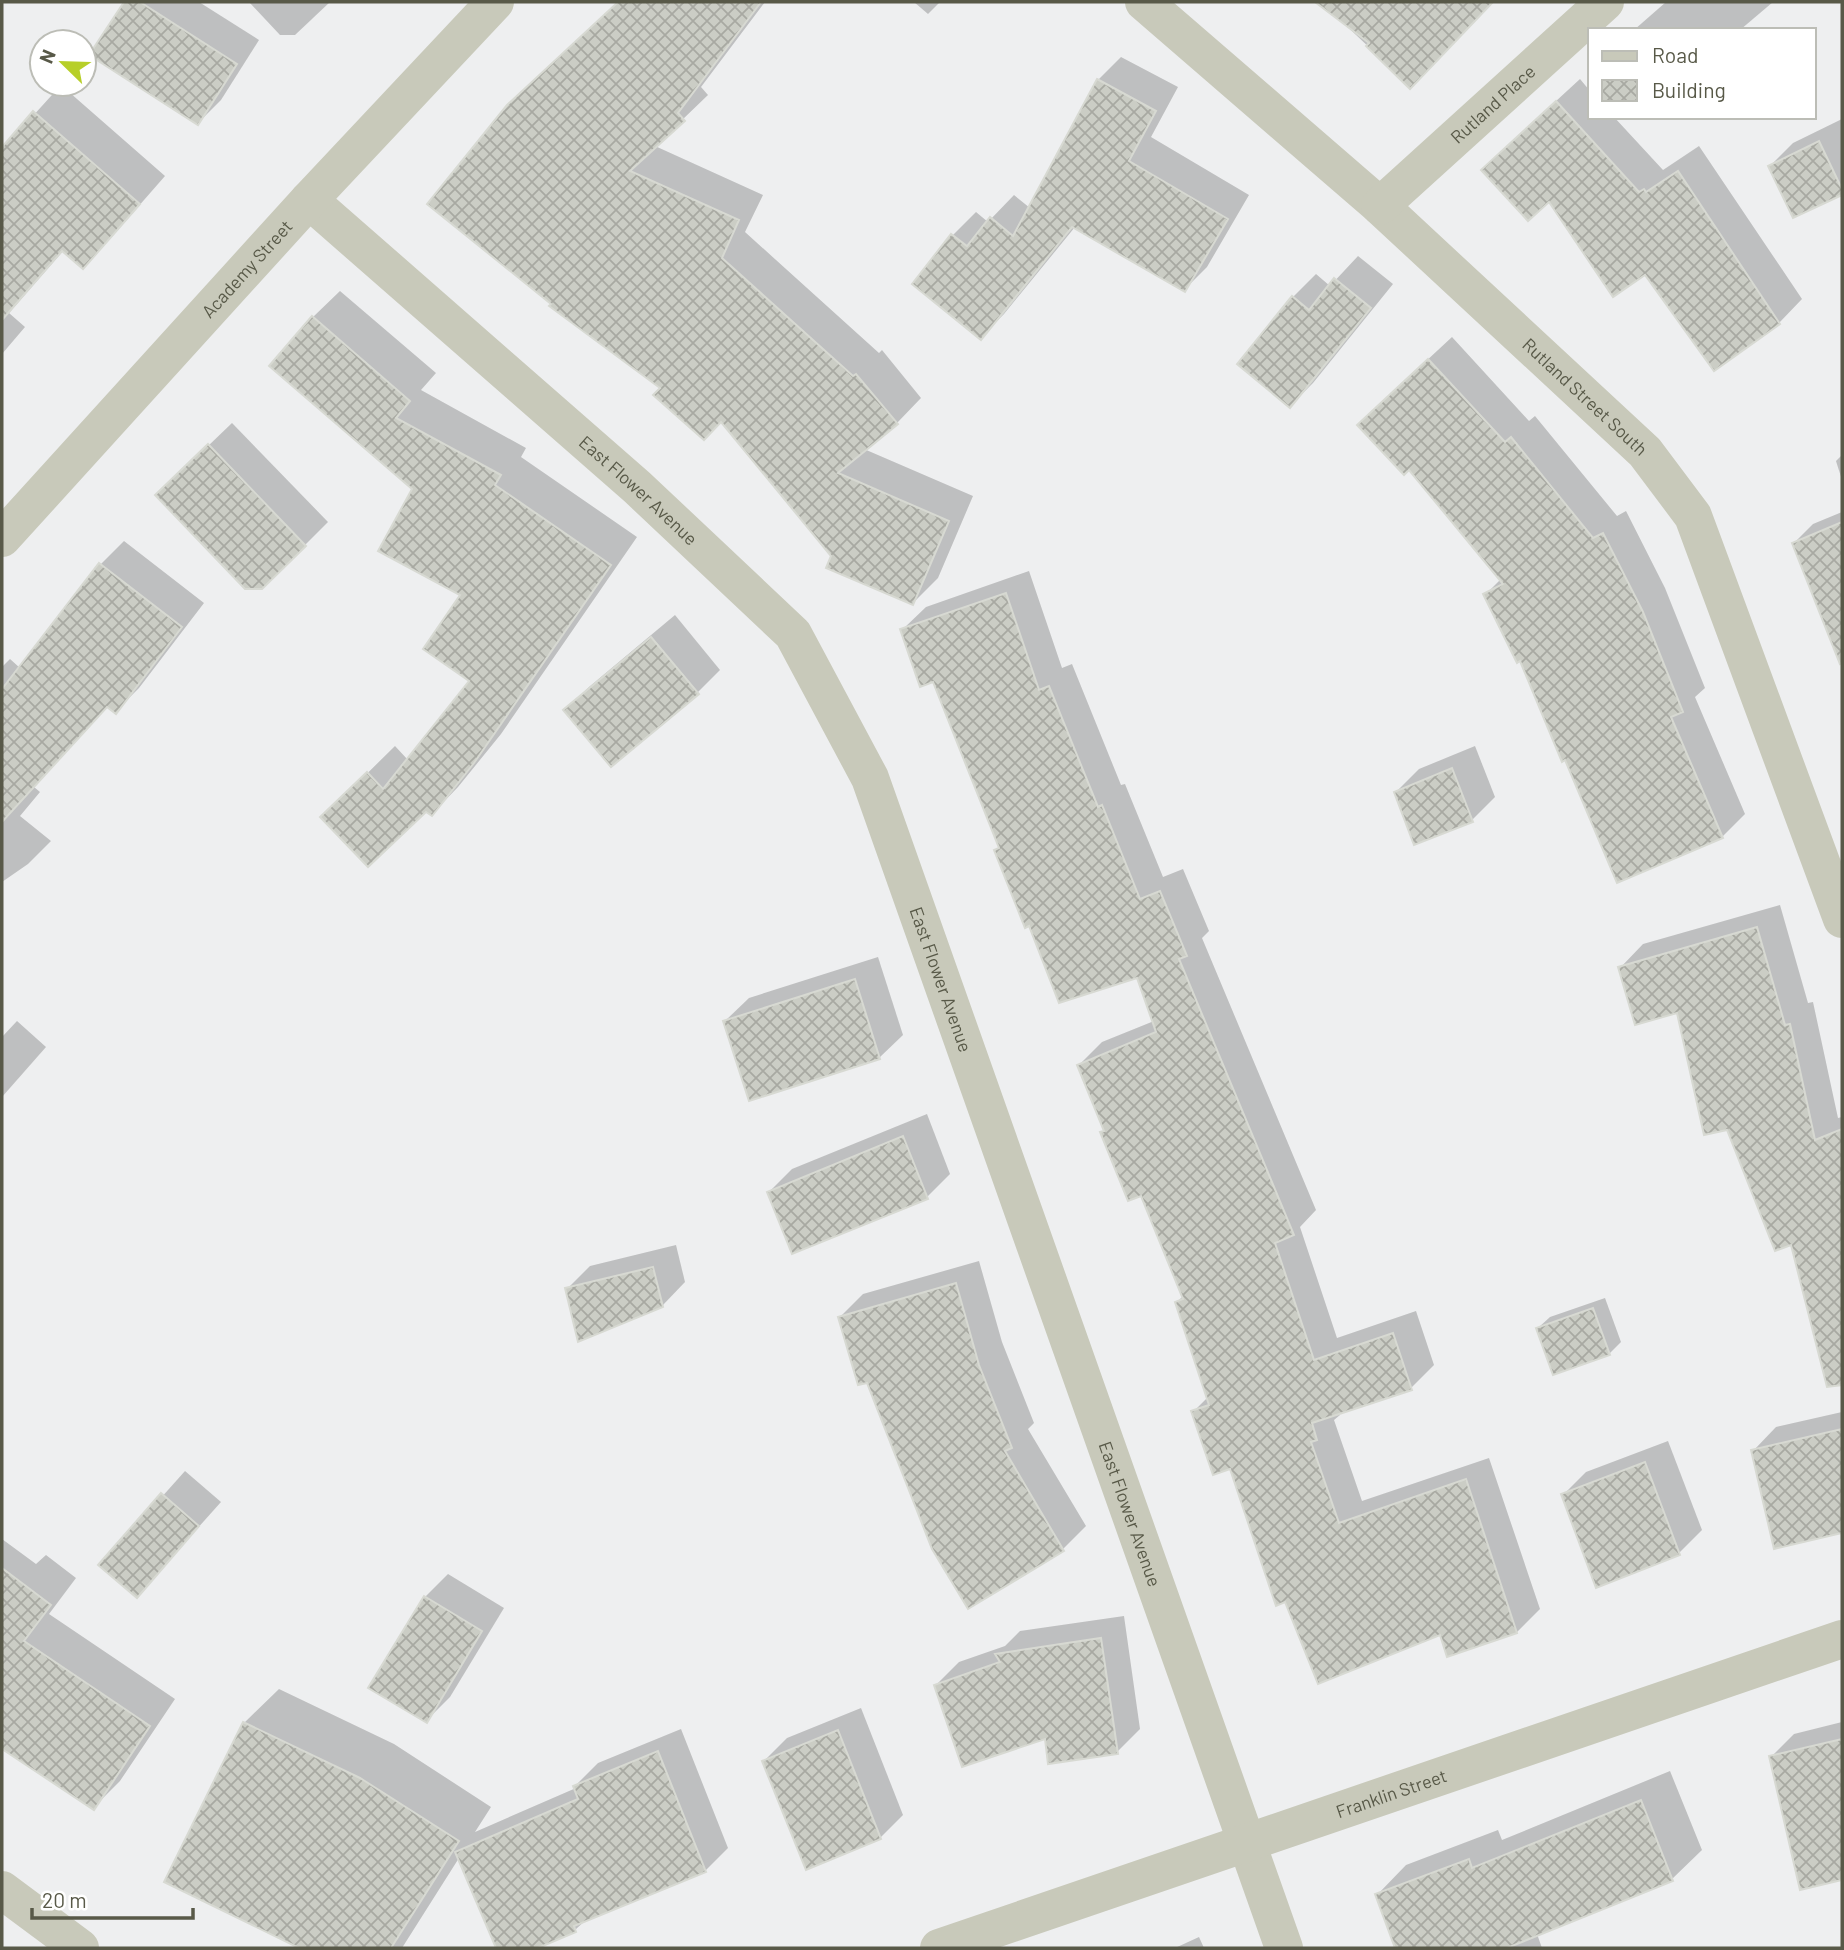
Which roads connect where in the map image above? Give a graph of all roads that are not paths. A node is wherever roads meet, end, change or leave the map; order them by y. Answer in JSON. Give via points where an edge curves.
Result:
{"nodes":[{"id":1,"x":495,"y":2,"type":"edge"},
{"id":2,"x":1144,"y":2,"type":"edge"},
{"id":3,"x":1605,"y":2,"type":"edge"},
{"id":4,"x":309,"y":200,"type":"junction"},
{"id":5,"x":1380,"y":206,"type":"junction"},
{"id":6,"x":2,"y":538,"type":"edge"},
{"id":7,"x":1842,"y":919,"type":"edge"},
{"id":8,"x":1842,"y":1639,"type":"edge"},
{"id":9,"x":1247,"y":1843,"type":"junction"},
{"id":10,"x":2,"y":1890,"type":"edge"},
{"id":11,"x":80,"y":1948,"type":"edge"},
{"id":12,"x":939,"y":1948,"type":"edge"},
{"id":13,"x":1284,"y":1948,"type":"edge"}],
"edges":[{"from":1,"to":4,"type":"street","name":"Academy Street"},
{"from":2,"to":5,"type":"street","name":"Rutland Street South"},
{"from":3,"to":5,"type":"street","name":"Rutland Place"},
{"from":4,"to":6,"type":"street","name":"Academy Street"},
{"from":4,"to":9,"type":"street","name":"East Flower Avenue","via":[[637,487],[793,634],[870,778]]},
{"from":5,"to":7,"type":"street","name":"Rutland Street South","via":[[1645,452],[1693,516]]},
{"from":8,"to":9,"type":"street","name":"Franklin Street"},
{"from":9,"to":12,"type":"street","name":"Franklin Street"},
{"from":9,"to":13,"type":"street","name":"East Flower Avenue"},
{"from":10,"to":11,"type":"street"}]}
